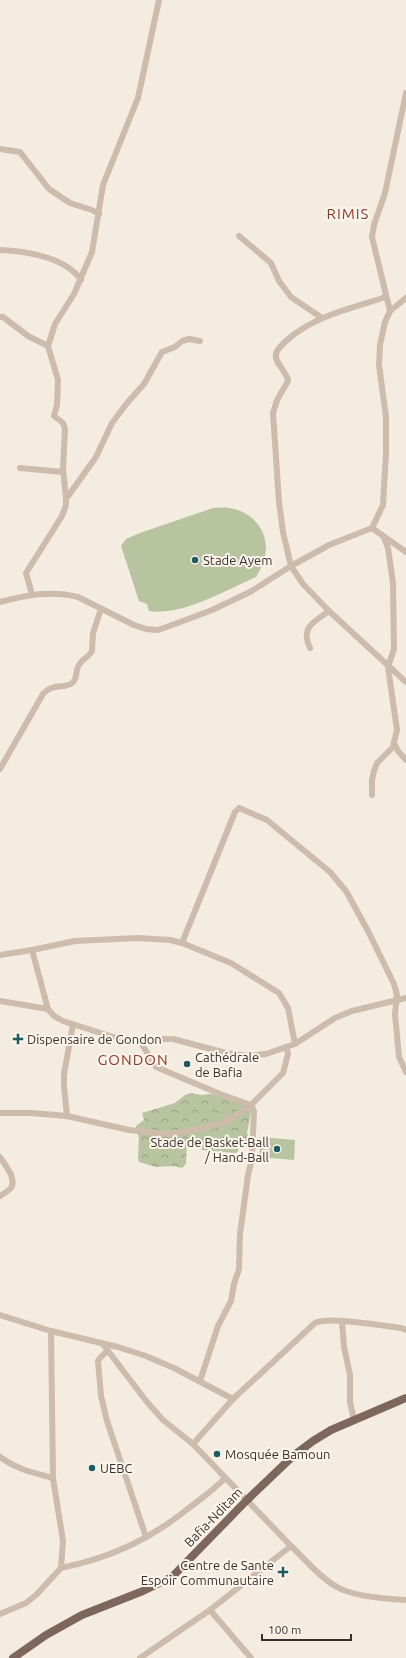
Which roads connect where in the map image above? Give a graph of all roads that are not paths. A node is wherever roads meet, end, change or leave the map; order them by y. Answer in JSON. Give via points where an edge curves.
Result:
{"nodes":[{"id":1,"x":159,"y":0,"type":"edge"},
{"id":2,"x":406,"y":92,"type":"edge"},
{"id":3,"x":0,"y":149,"type":"edge"},
{"id":4,"x":99,"y":214,"type":"junction"},
{"id":5,"x":239,"y":236,"type":"dead end"},
{"id":6,"x":0,"y":250,"type":"edge"},
{"id":7,"x":81,"y":280,"type":"junction"},
{"id":8,"x":386,"y":297,"type":"junction"},
{"id":9,"x":406,"y":298,"type":"edge"},
{"id":10,"x":390,"y":311,"type":"junction"},
{"id":11,"x":0,"y":317,"type":"edge"},
{"id":12,"x":322,"y":318,"type":"junction"},
{"id":13,"x":200,"y":341,"type":"dead end"},
{"id":14,"x":48,"y":346,"type":"junction"},
{"id":15,"x":20,"y":468,"type":"dead end"},
{"id":16,"x":63,"y":472,"type":"junction"},
{"id":17,"x":66,"y":499,"type":"junction"},
{"id":18,"x":372,"y":528,"type":"junction"},
{"id":19,"x":384,"y":538,"type":"junction"},
{"id":20,"x":406,"y":552,"type":"edge"},
{"id":21,"x":291,"y":566,"type":"junction"},
{"id":22,"x":32,"y":594,"type":"junction"},
{"id":23,"x":0,"y":602,"type":"edge"},
{"id":24,"x":101,"y":609,"type":"junction"},
{"id":25,"x":329,"y":611,"type":"junction"},
{"id":26,"x":310,"y":648,"type":"dead end"},
{"id":27,"x":388,"y":667,"type":"junction"},
{"id":28,"x":406,"y":682,"type":"edge"},
{"id":29,"x":394,"y":742,"type":"junction"},
{"id":30,"x":406,"y":760,"type":"edge"},
{"id":31,"x":0,"y":769,"type":"edge"},
{"id":32,"x":372,"y":794,"type":"dead end"},
{"id":33,"x":182,"y":943,"type":"junction"},
{"id":34,"x":32,"y":950,"type":"junction"},
{"id":35,"x":0,"y":955,"type":"edge"},
{"id":36,"x":406,"y":998,"type":"edge"},
{"id":37,"x":397,"y":1000,"type":"junction"},
{"id":38,"x":0,"y":1001,"type":"edge"},
{"id":39,"x":48,"y":1009,"type":"junction"},
{"id":40,"x":73,"y":1025,"type":"junction"},
{"id":41,"x":141,"y":1043,"type":"junction"},
{"id":42,"x":295,"y":1044,"type":"junction"},
{"id":43,"x":286,"y":1047,"type":"junction"},
{"id":44,"x":406,"y":1072,"type":"edge"},
{"id":45,"x":251,"y":1105,"type":"junction"},
{"id":46,"x":0,"y":1113,"type":"edge"},
{"id":47,"x":67,"y":1116,"type":"junction"},
{"id":48,"x":0,"y":1157,"type":"edge"},
{"id":49,"x":0,"y":1196,"type":"edge"},
{"id":50,"x":0,"y":1315,"type":"edge"},
{"id":51,"x":342,"y":1322,"type":"junction"},
{"id":52,"x":406,"y":1330,"type":"edge"},
{"id":53,"x":52,"y":1331,"type":"junction"},
{"id":54,"x":102,"y":1343,"type":"junction"},
{"id":55,"x":107,"y":1351,"type":"junction"},
{"id":56,"x":200,"y":1381,"type":"junction"},
{"id":57,"x":406,"y":1398,"type":"edge"},
{"id":58,"x":233,"y":1399,"type":"junction"},
{"id":59,"x":354,"y":1420,"type":"junction"},
{"id":60,"x":193,"y":1444,"type":"junction"},
{"id":61,"x":0,"y":1457,"type":"edge"},
{"id":62,"x":54,"y":1478,"type":"junction"},
{"id":63,"x":225,"y":1478,"type":"junction"},
{"id":64,"x":247,"y":1500,"type":"junction"},
{"id":65,"x":146,"y":1537,"type":"junction"},
{"id":66,"x":291,"y":1546,"type":"junction"},
{"id":67,"x":61,"y":1568,"type":"junction"},
{"id":68,"x":406,"y":1600,"type":"edge"},
{"id":69,"x":210,"y":1610,"type":"junction"},
{"id":70,"x":0,"y":1614,"type":"edge"},
{"id":71,"x":13,"y":1658,"type":"edge"},
{"id":72,"x":140,"y":1658,"type":"edge"},
{"id":73,"x":251,"y":1658,"type":"edge"}],
"edges":[{"from":1,"to":4,"type":"street","via":[[138,98],[107,173]]},
{"from":2,"to":8,"type":"street","via":[[385,193],[372,237]]},
{"from":3,"to":4,"type":"street","via":[[20,152],[50,189],[70,203]]},
{"from":4,"to":7,"type":"street","via":[[94,247]]},
{"from":5,"to":12,"type":"street","via":[[271,262],[279,281],[291,297]]},
{"from":6,"to":7,"type":"street","via":[[57,260]]},
{"from":7,"to":14,"type":"street","via":[[55,324]]},
{"from":8,"to":10,"type":"street"},
{"from":8,"to":12,"type":"street"},
{"from":9,"to":10,"type":"street"},
{"from":10,"to":18,"type":"street","via":[[385,322],[379,364],[386,417],[383,499],[378,518]]},
{"from":11,"to":14,"type":"street","via":[[34,340]]},
{"from":12,"to":21,"type":"street","via":[[294,333],[279,348],[275,356],[288,378],[274,407],[274,420],[279,502]]},
{"from":13,"to":17,"type":"street","via":[[182,341],[162,352],[144,384],[112,423],[96,457]]},
{"from":14,"to":16,"type":"street","via":[[58,380],[54,416],[63,423],[65,429]]},
{"from":15,"to":16,"type":"street"},
{"from":16,"to":17,"type":"street"},
{"from":17,"to":22,"type":"street","via":[[62,516],[26,574]]},
{"from":18,"to":19,"type":"street"},
{"from":18,"to":21,"type":"street","via":[[329,545]]},
{"from":19,"to":20,"type":"street"},
{"from":19,"to":27,"type":"street","via":[[393,583],[394,649]]},
{"from":21,"to":24,"type":"street","via":[[250,592],[212,610],[158,630],[134,625]]},
{"from":21,"to":25,"type":"street","via":[[303,584]]},
{"from":22,"to":23,"type":"street"},
{"from":22,"to":24,"type":"street","via":[[78,596]]},
{"from":24,"to":31,"type":"street","via":[[93,633],[92,651],[78,665],[75,680],[43,694]]},
{"from":25,"to":26,"type":"street","via":[[306,630]]},
{"from":25,"to":27,"type":"street"},
{"from":27,"to":28,"type":"street"},
{"from":27,"to":29,"type":"street","via":[[397,730]]},
{"from":29,"to":30,"type":"street"},
{"from":29,"to":32,"type":"street","via":[[393,747],[377,763],[372,780]]},
{"from":33,"to":34,"type":"street","via":[[138,938],[75,941]]},
{"from":33,"to":37,"type":"street","via":[[235,812],[239,808],[267,820],[330,872],[346,891],[394,984]]},
{"from":33,"to":42,"type":"street","via":[[231,963],[279,993],[288,1008]]},
{"from":34,"to":35,"type":"street"},
{"from":34,"to":39,"type":"street"},
{"from":36,"to":37,"type":"street"},
{"from":37,"to":42,"type":"street","via":[[347,1013]]},
{"from":37,"to":44,"type":"street","via":[[395,1014],[399,1057]]},
{"from":38,"to":39,"type":"street"},
{"from":39,"to":40,"type":"street","via":[[54,1016]]},
{"from":40,"to":41,"type":"street","via":[[129,1042]]},
{"from":40,"to":47,"type":"street","via":[[64,1074]]},
{"from":41,"to":43,"type":"street","via":[[154,1039],[173,1039],[248,1056],[266,1054]]},
{"from":41,"to":45,"type":"street","via":[[156,1068]]},
{"from":42,"to":43,"type":"street"},
{"from":43,"to":45,"type":"street","via":[[288,1054],[283,1073]]},
{"from":45,"to":47,"type":"street","via":[[216,1125],[165,1134],[130,1130]]},
{"from":45,"to":56,"type":"street","via":[[254,1111],[252,1159],[241,1223],[239,1269],[231,1301],[218,1326]]},
{"from":46,"to":47,"type":"street","via":[[31,1112]]},
{"from":48,"to":49,"type":"street","via":[[9,1171],[12,1184],[9,1190]]},
{"from":50,"to":53,"type":"street"},
{"from":51,"to":52,"type":"street"},
{"from":51,"to":58,"type":"street","via":[[324,1320],[316,1323]]},
{"from":51,"to":59,"type":"street"},
{"from":53,"to":54,"type":"street"},
{"from":53,"to":62,"type":"street"},
{"from":54,"to":55,"type":"street"},
{"from":54,"to":56,"type":"street","via":[[146,1356]]},
{"from":55,"to":60,"type":"street","via":[[159,1415]]},
{"from":55,"to":65,"type":"street","via":[[98,1361],[104,1407],[115,1450]]},
{"from":56,"to":58,"type":"street"},
{"from":57,"to":59,"type":"main road","name":"Bafia-Nditam"},
{"from":58,"to":60,"type":"street"},
{"from":59,"to":64,"type":"main road","name":"Bafia-Nditam","via":[[313,1441],[293,1456]]},
{"from":60,"to":63,"type":"street"},
{"from":61,"to":62,"type":"street","via":[[21,1470]]},
{"from":62,"to":67,"type":"street","via":[[63,1541]]},
{"from":63,"to":64,"type":"street"},
{"from":63,"to":65,"type":"street","via":[[205,1497]]},
{"from":64,"to":66,"type":"street"},
{"from":64,"to":71,"type":"main road","name":"Bafia-Nditam","via":[[172,1577],[82,1615]]},
{"from":65,"to":67,"type":"street","via":[[94,1561]]},
{"from":66,"to":68,"type":"street","via":[[337,1588],[378,1598]]},
{"from":66,"to":69,"type":"street"},
{"from":67,"to":70,"type":"street","via":[[26,1603]]},
{"from":69,"to":72,"type":"street"},
{"from":69,"to":73,"type":"street"}]}
